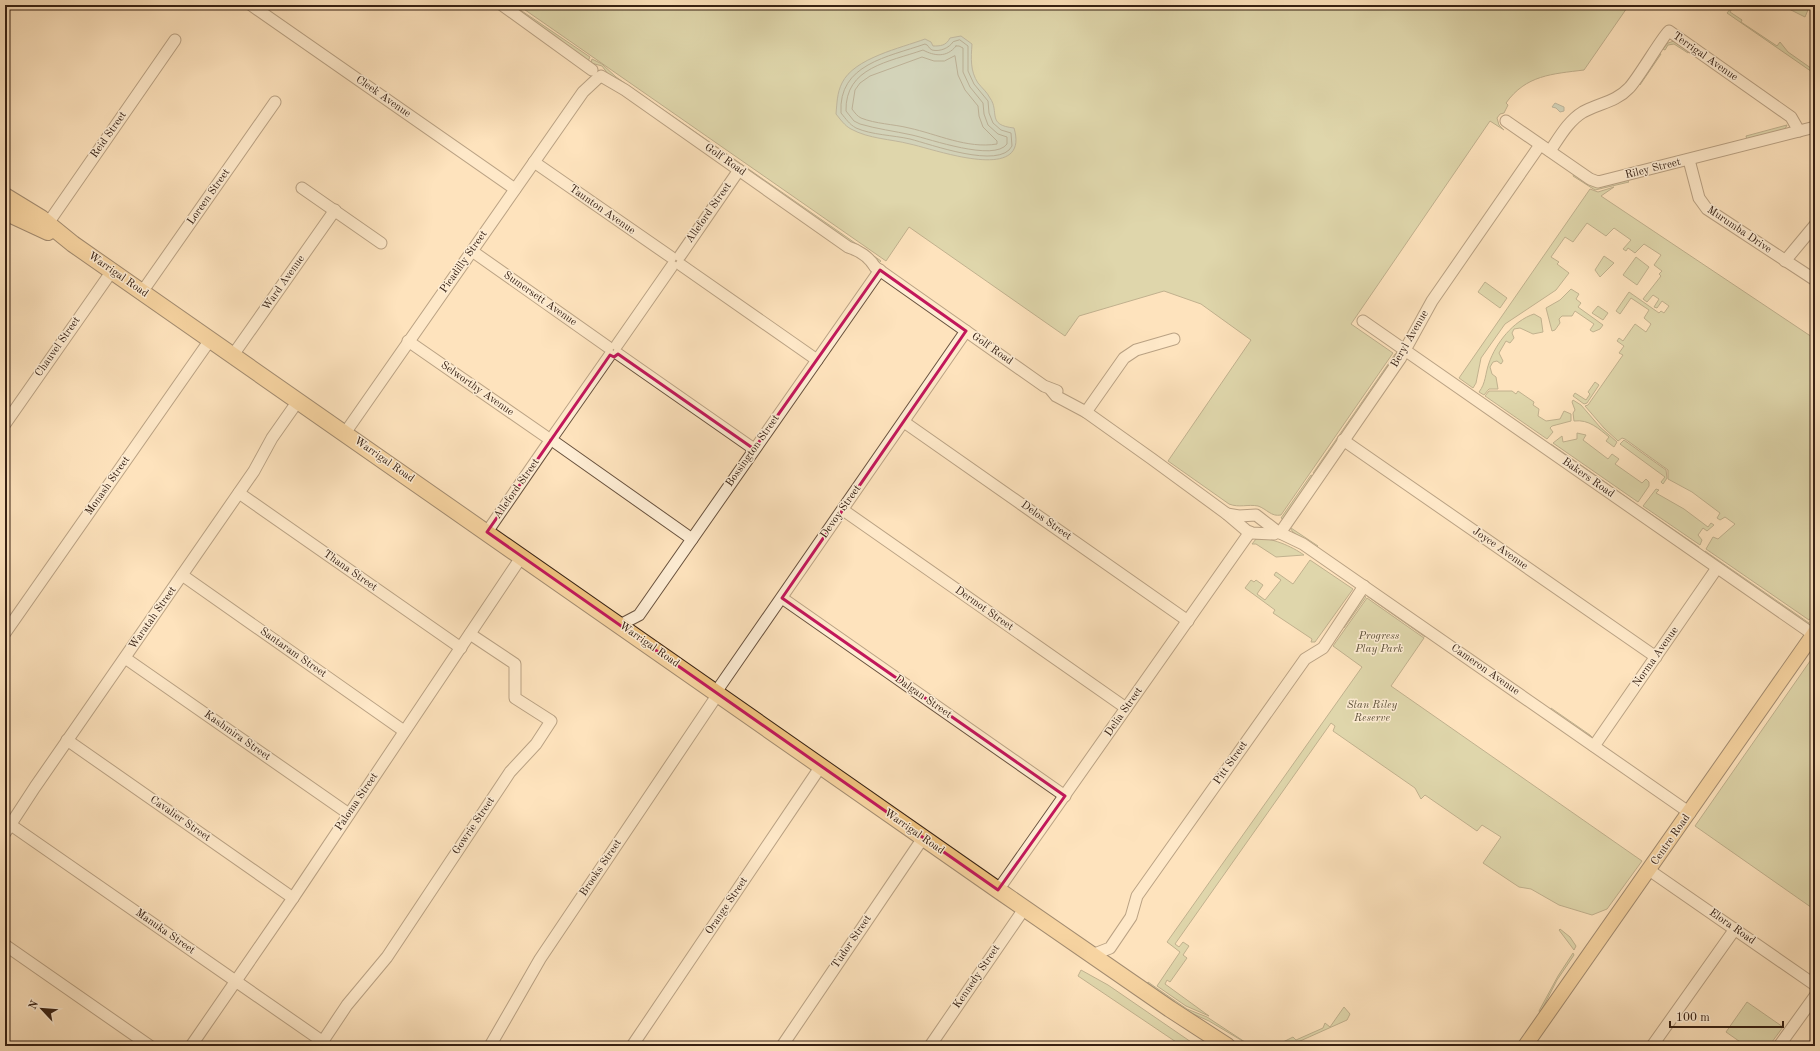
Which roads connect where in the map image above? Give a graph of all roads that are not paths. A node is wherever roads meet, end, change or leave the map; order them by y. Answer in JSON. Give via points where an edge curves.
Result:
{"nodes":[{"id":1,"x":251,"y":5,"type":"edge"},
{"id":2,"x":502,"y":5,"type":"edge"},
{"id":3,"x":175,"y":40,"type":"dead end"},
{"id":4,"x":595,"y":74,"type":"junction"},
{"id":5,"x":275,"y":102,"type":"dead end"},
{"id":6,"x":1506,"y":121,"type":"dead end"},
{"id":7,"x":1815,"y":127,"type":"edge"},
{"id":8,"x":1799,"y":131,"type":"junction"},
{"id":9,"x":1540,"y":145,"type":"junction"},
{"id":10,"x":1550,"y":151,"type":"junction"},
{"id":11,"x":1689,"y":160,"type":"junction"},
{"id":12,"x":534,"y":162,"type":"junction"},
{"id":13,"x":739,"y":170,"type":"junction"},
{"id":14,"x":302,"y":188,"type":"dead end"},
{"id":15,"x":515,"y":188,"type":"junction"},
{"id":16,"x":5,"y":196,"type":"edge"},
{"id":17,"x":335,"y":210,"type":"junction"},
{"id":18,"x":8,"y":216,"type":"edge"},
{"id":19,"x":1815,"y":225,"type":"edge"},
{"id":20,"x":46,"y":226,"type":"junction"},
{"id":21,"x":381,"y":243,"type":"dead end"},
{"id":22,"x":472,"y":251,"type":"junction"},
{"id":23,"x":676,"y":261,"type":"junction"},
{"id":24,"x":1785,"y":261,"type":"junction"},
{"id":25,"x":877,"y":268,"type":"junction"},
{"id":26,"x":112,"y":271,"type":"junction"},
{"id":27,"x":1815,"y":280,"type":"edge"},
{"id":28,"x":142,"y":292,"type":"junction"},
{"id":29,"x":1363,"y":321,"type":"dead end"},
{"id":30,"x":966,"y":331,"type":"junction"},
{"id":31,"x":1174,"y":339,"type":"dead end"},
{"id":32,"x":210,"y":340,"type":"junction"},
{"id":33,"x":408,"y":341,"type":"junction"},
{"id":34,"x":613,"y":350,"type":"junction"},
{"id":35,"x":1404,"y":350,"type":"junction"},
{"id":36,"x":233,"y":355,"type":"junction"},
{"id":37,"x":817,"y":360,"type":"junction"},
{"id":38,"x":298,"y":401,"type":"junction"},
{"id":39,"x":1086,"y":412,"type":"junction"},
{"id":40,"x":904,"y":422,"type":"junction"},
{"id":41,"x":5,"y":424,"type":"edge"},
{"id":42,"x":344,"y":433,"type":"junction"},
{"id":43,"x":551,"y":440,"type":"junction"},
{"id":44,"x":1343,"y":440,"type":"junction"},
{"id":45,"x":754,"y":449,"type":"junction"},
{"id":46,"x":239,"y":493,"type":"junction"},
{"id":47,"x":843,"y":510,"type":"junction"},
{"id":48,"x":1228,"y":514,"type":"junction"},
{"id":49,"x":1250,"y":516,"type":"junction"},
{"id":50,"x":1262,"y":520,"type":"junction"},
{"id":51,"x":1251,"y":531,"type":"junction"},
{"id":52,"x":487,"y":532,"type":"junction"},
{"id":53,"x":1279,"y":532,"type":"junction"},
{"id":54,"x":692,"y":538,"type":"junction"},
{"id":55,"x":522,"y":556,"type":"junction"},
{"id":56,"x":1717,"y":568,"type":"junction"},
{"id":57,"x":182,"y":575,"type":"junction"},
{"id":58,"x":1364,"y":586,"type":"junction"},
{"id":59,"x":782,"y":598,"type":"junction"},
{"id":60,"x":1188,"y":621,"type":"junction"},
{"id":61,"x":620,"y":625,"type":"junction"},
{"id":62,"x":5,"y":634,"type":"edge"},
{"id":63,"x":470,"y":634,"type":"junction"},
{"id":64,"x":1814,"y":634,"type":"edge"},
{"id":65,"x":461,"y":648,"type":"junction"},
{"id":66,"x":1656,"y":657,"type":"junction"},
{"id":67,"x":125,"y":658,"type":"junction"},
{"id":68,"x":718,"y":693,"type":"junction"},
{"id":69,"x":1126,"y":708,"type":"junction"},
{"id":70,"x":404,"y":731,"type":"junction"},
{"id":71,"x":67,"y":740,"type":"junction"},
{"id":72,"x":1594,"y":746,"type":"junction"},
{"id":73,"x":821,"y":766,"type":"junction"},
{"id":74,"x":1064,"y":796,"type":"junction"},
{"id":75,"x":1690,"y":813,"type":"junction"},
{"id":76,"x":349,"y":814,"type":"junction"},
{"id":77,"x":8,"y":829,"type":"edge"},
{"id":78,"x":923,"y":838,"type":"junction"},
{"id":79,"x":1650,"y":870,"type":"junction"},
{"id":80,"x":998,"y":890,"type":"junction"},
{"id":81,"x":293,"y":898,"type":"junction"},
{"id":82,"x":1024,"y":909,"type":"junction"},
{"id":83,"x":1735,"y":929,"type":"junction"},
{"id":84,"x":5,"y":945,"type":"edge"},
{"id":85,"x":1110,"y":948,"type":"junction"},
{"id":86,"x":1092,"y":955,"type":"junction"},
{"id":87,"x":1112,"y":969,"type":"junction"},
{"id":88,"x":236,"y":981,"type":"junction"},
{"id":89,"x":1815,"y":985,"type":"edge"},
{"id":90,"x":1815,"y":996,"type":"edge"},
{"id":91,"x":324,"y":1043,"type":"edge"},
{"id":92,"x":150,"y":1046,"type":"edge"},
{"id":93,"x":191,"y":1046,"type":"edge"},
{"id":94,"x":490,"y":1046,"type":"edge"},
{"id":95,"x":632,"y":1046,"type":"edge"},
{"id":96,"x":782,"y":1046,"type":"edge"},
{"id":97,"x":930,"y":1046,"type":"edge"},
{"id":98,"x":1227,"y":1046,"type":"edge"},
{"id":99,"x":1525,"y":1046,"type":"edge"},
{"id":100,"x":1652,"y":1046,"type":"edge"},
{"id":101,"x":1779,"y":1046,"type":"edge"}],
"edges":[{"from":1,"to":15,"type":"street","name":"Cleek Avenue"},
{"from":2,"to":4,"type":"street","name":"Golf Road"},
{"from":3,"to":20,"type":"street","name":"Reid Street"},
{"from":4,"to":12,"type":"street","name":"Picadilly Street"},
{"from":4,"to":13,"type":"street","name":"Golf Road","via":[[625,90]]},
{"from":5,"to":28,"type":"street","name":"Loreen Street"},
{"from":6,"to":9,"type":"street","name":"Riley Street"},
{"from":7,"to":8,"type":"street","name":"Riley Street"},
{"from":8,"to":10,"type":"street","name":"Terrigal Avenue","via":[[1791,117],[1669,32],[1664,34],[1656,51],[1629,88],[1616,99],[1577,116]]},
{"from":8,"to":11,"type":"street","name":"Riley Street"},
{"from":9,"to":10,"type":"street","name":"Riley Street"},
{"from":9,"to":35,"type":"street","name":"Beryl Avenue","via":[[1432,301]]},
{"from":10,"to":11,"type":"street","name":"Riley Street","via":[[1598,182]]},
{"from":11,"to":24,"type":"street","name":"Murumba Drive","via":[[1703,206]]},
{"from":12,"to":15,"type":"street","name":"Picadilly Street"},
{"from":12,"to":23,"type":"street","name":"Taunton Avenue"},
{"from":13,"to":23,"type":"street","name":"Alleford Street"},
{"from":13,"to":25,"type":"street","name":"Golf Road","via":[[871,261]]},
{"from":14,"to":17,"type":"street"},
{"from":15,"to":22,"type":"street","name":"Picadilly Street"},
{"from":16,"to":20,"type":"highway","name":"Warrigal Road"},
{"from":17,"to":21,"type":"street"},
{"from":17,"to":36,"type":"street","name":"Ward Avenue"},
{"from":18,"to":20,"type":"highway","name":"Warrigal Road"},
{"from":19,"to":24,"type":"street"},
{"from":20,"to":26,"type":"highway","name":"Warrigal Road"},
{"from":22,"to":33,"type":"street","name":"Picadilly Street"},
{"from":22,"to":34,"type":"street","name":"Sumersett Avenue"},
{"from":23,"to":34,"type":"street","name":"Alleford Street"},
{"from":23,"to":37,"type":"street","name":"Taunton Avenue"},
{"from":24,"to":27,"type":"street","name":"Murumba Drive"},
{"from":25,"to":30,"type":"street","name":"Golf Road"},
{"from":25,"to":37,"type":"street","name":"Bossington Street"},
{"from":26,"to":28,"type":"highway","name":"Warrigal Road"},
{"from":26,"to":41,"type":"street","name":"Chauvel Street"},
{"from":28,"to":32,"type":"highway","name":"Warrigal Road"},
{"from":29,"to":35,"type":"street","name":"Bakers Road"},
{"from":30,"to":39,"type":"street","name":"Golf Road"},
{"from":30,"to":40,"type":"street","name":"Devoy Street"},
{"from":31,"to":39,"type":"street","via":[[1136,350],[1124,358]]},
{"from":32,"to":36,"type":"highway","name":"Warrigal Road"},
{"from":32,"to":62,"type":"street","name":"Monash Street"},
{"from":33,"to":42,"type":"street","name":"Picadilly Street"},
{"from":33,"to":43,"type":"street","name":"Selworthy Avenue"},
{"from":34,"to":43,"type":"street","name":"Alleford Street"},
{"from":34,"to":45,"type":"street","name":"Sumersett Avenue"},
{"from":35,"to":44,"type":"street","name":"Beryl Avenue"},
{"from":35,"to":56,"type":"street","name":"Bakers Road"},
{"from":36,"to":38,"type":"highway","name":"Warrigal Road"},
{"from":37,"to":45,"type":"street","name":"Bossington Street"},
{"from":38,"to":42,"type":"highway","name":"Warrigal Road"},
{"from":38,"to":46,"type":"street","name":"Waratah Street"},
{"from":39,"to":48,"type":"street","name":"Golf Road"},
{"from":40,"to":47,"type":"street","name":"Devoy Street"},
{"from":40,"to":60,"type":"street","name":"Delos Street"},
{"from":42,"to":52,"type":"highway","name":"Warrigal Road"},
{"from":43,"to":52,"type":"street","name":"Alleford Street"},
{"from":43,"to":54,"type":"street","name":"Selworthy Avenue"},
{"from":44,"to":53,"type":"street","name":"Beryl Avenue"},
{"from":44,"to":66,"type":"street","name":"Joyce Avenue"},
{"from":45,"to":54,"type":"street","name":"Bossington Street"},
{"from":46,"to":57,"type":"street","name":"Waratah Street"},
{"from":46,"to":65,"type":"street","name":"Thana Street"},
{"from":47,"to":59,"type":"street","name":"Devoy Street"},
{"from":47,"to":69,"type":"street","name":"Dermot Street"},
{"from":48,"to":49,"type":"street"},
{"from":48,"to":51,"type":"street","name":"Golf Road"},
{"from":49,"to":50,"type":"street","name":"Cameron Avenue","via":[[1258,516]]},
{"from":49,"to":51,"type":"street","via":[[1245,520]]},
{"from":50,"to":51,"type":"street","via":[[1263,526]]},
{"from":50,"to":53,"type":"street","name":"Cameron Avenue"},
{"from":51,"to":53,"type":"street","name":"Cameron Avenue","via":[[1274,534]]},
{"from":51,"to":60,"type":"street","name":"Delia Street"},
{"from":52,"to":55,"type":"highway","name":"Warrigal Road"},
{"from":53,"to":58,"type":"street","name":"Cameron Avenue","via":[[1303,544]]},
{"from":54,"to":61,"type":"street","name":"Bossington Street","via":[[639,615]]},
{"from":55,"to":61,"type":"highway","name":"Warrigal Road"},
{"from":55,"to":63,"type":"street","name":"Paloma Street"},
{"from":56,"to":64,"type":"street","name":"Bakers Road"},
{"from":56,"to":66,"type":"street","name":"Norma Avenue"},
{"from":57,"to":67,"type":"street","name":"Waratah Street"},
{"from":57,"to":70,"type":"street","name":"Santaram Street"},
{"from":58,"to":72,"type":"street","name":"Cameron Avenue"},
{"from":58,"to":85,"type":"street","name":"Pitt Street","via":[[1323,648],[1305,659],[1137,896],[1131,917]]},
{"from":59,"to":68,"type":"street","name":"Devoy Street"},
{"from":59,"to":74,"type":"street","name":"Dalgan Street"},
{"from":60,"to":69,"type":"street","name":"Delia Street"},
{"from":61,"to":68,"type":"highway","name":"Warrigal Road"},
{"from":63,"to":65,"type":"street","name":"Paloma Street"},
{"from":63,"to":91,"type":"street","name":"Gowrie Street","via":[[515,664],[515,698],[551,721],[536,744],[510,772],[387,957],[347,1005]]},
{"from":64,"to":75,"type":"main road","name":"Centre Road"},
{"from":65,"to":70,"type":"street","name":"Paloma Street"},
{"from":66,"to":72,"type":"street","name":"Norma Avenue"},
{"from":67,"to":71,"type":"street","name":"Waratah Street"},
{"from":67,"to":76,"type":"street","name":"Kashmira Street"},
{"from":68,"to":73,"type":"highway","name":"Warrigal Road"},
{"from":68,"to":94,"type":"street","name":"Brooks Street","via":[[540,959]]},
{"from":69,"to":74,"type":"street","name":"Delia Street"},
{"from":70,"to":76,"type":"street","name":"Paloma Street"},
{"from":71,"to":77,"type":"street","name":"Waratah Street"},
{"from":71,"to":81,"type":"street","name":"Cavalier Street"},
{"from":72,"to":75,"type":"street","name":"Cameron Avenue"},
{"from":73,"to":78,"type":"highway","name":"Warrigal Road"},
{"from":73,"to":95,"type":"street","name":"Orange Street"},
{"from":74,"to":80,"type":"street","name":"Delia Street"},
{"from":75,"to":79,"type":"main road","name":"Centre Road"},
{"from":76,"to":81,"type":"street","name":"Paloma Street"},
{"from":77,"to":88,"type":"street","name":"Manuka Street"},
{"from":78,"to":80,"type":"highway","name":"Warrigal Road"},
{"from":78,"to":96,"type":"street","name":"Tudor Street"},
{"from":79,"to":83,"type":"street","name":"Elora Road"},
{"from":79,"to":99,"type":"main road","name":"Centre Road"},
{"from":80,"to":82,"type":"highway","name":"Warrigal Road"},
{"from":81,"to":88,"type":"street","name":"Paloma Street"},
{"from":82,"to":86,"type":"highway","name":"Warrigal Road"},
{"from":82,"to":97,"type":"street","name":"Kennedy Street"},
{"from":83,"to":89,"type":"street","name":"Elora Road"},
{"from":83,"to":100,"type":"street"},
{"from":84,"to":92,"type":"street"},
{"from":85,"to":86,"type":"street"},
{"from":85,"to":87,"type":"street"},
{"from":86,"to":87,"type":"highway","name":"Warrigal Road"},
{"from":87,"to":98,"type":"highway","name":"Warrigal Road"},
{"from":88,"to":91,"type":"street","name":"Manuka Street"},
{"from":88,"to":93,"type":"street","name":"Paloma Street"},
{"from":90,"to":101,"type":"street"}]}
